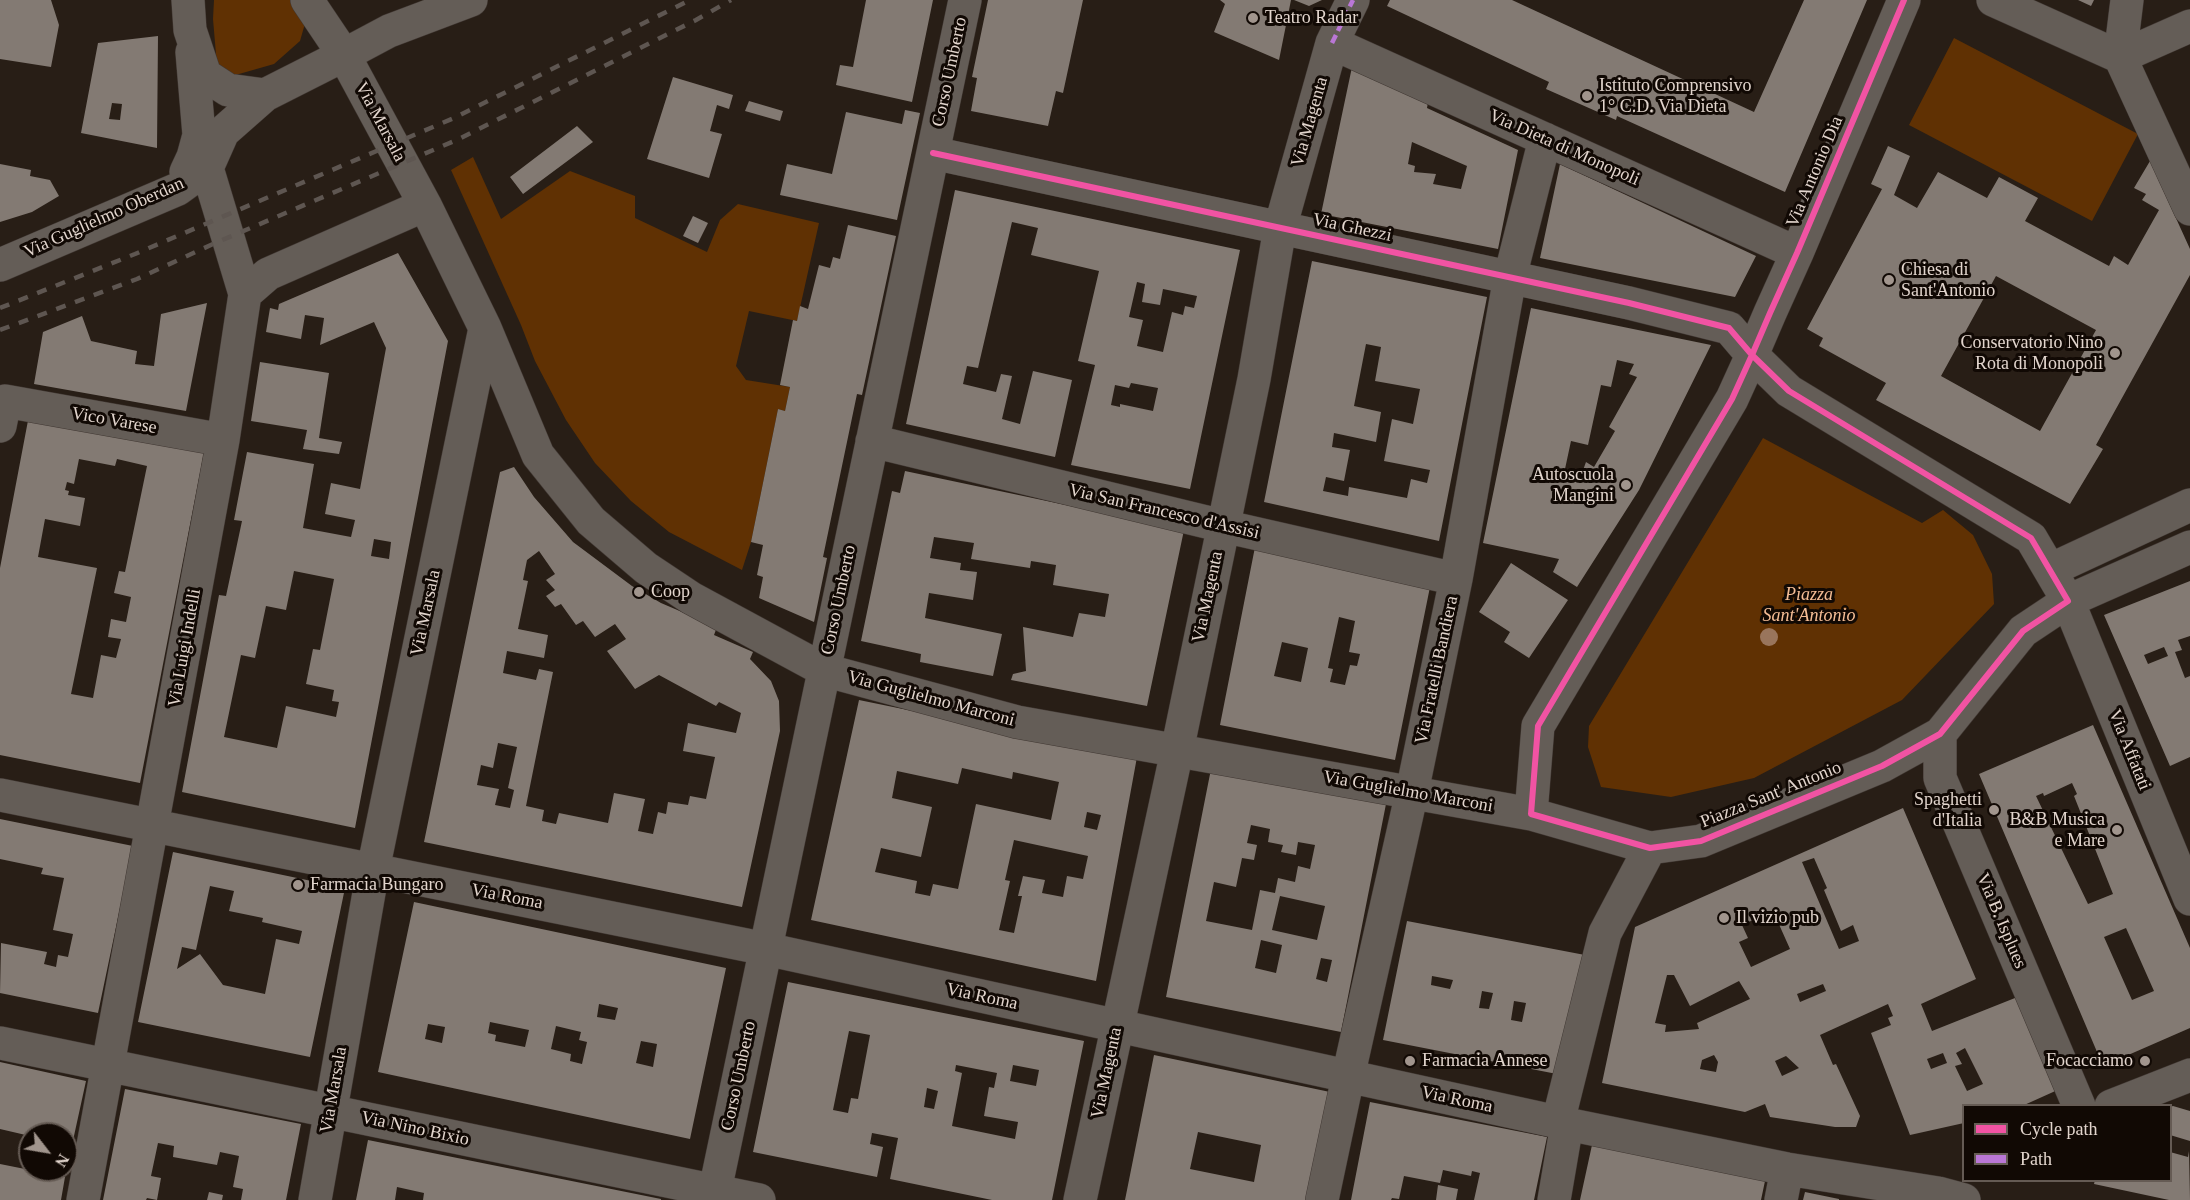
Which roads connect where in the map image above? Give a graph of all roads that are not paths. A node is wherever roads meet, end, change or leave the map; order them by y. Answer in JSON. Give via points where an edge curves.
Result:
{"nodes":[{"id":1,"x":307,"y":0,"type":"edge"},
{"id":2,"x":471,"y":0,"type":"edge"},
{"id":3,"x":965,"y":0,"type":"edge"},
{"id":4,"x":1353,"y":0,"type":"edge"},
{"id":5,"x":1904,"y":0,"type":"edge"},
{"id":6,"x":1993,"y":0,"type":"edge"},
{"id":7,"x":2127,"y":0,"type":"edge"},
{"id":8,"x":189,"y":15,"type":"edge"},
{"id":9,"x":2190,"y":26,"type":"edge"},
{"id":10,"x":1332,"y":43,"type":"junction"},
{"id":11,"x":344,"y":56,"type":"junction"},
{"id":12,"x":2120,"y":57,"type":"junction"},
{"id":13,"x":265,"y":94,"type":"junction"},
{"id":14,"x":1545,"y":139,"type":"junction"},
{"id":15,"x":933,"y":153,"type":"junction"},
{"id":16,"x":207,"y":168,"type":"junction"},
{"id":17,"x":178,"y":189,"type":"junction"},
{"id":18,"x":425,"y":205,"type":"junction"},
{"id":19,"x":2190,"y":209,"type":"edge"},
{"id":20,"x":1280,"y":228,"type":"junction"},
{"id":21,"x":1797,"y":253,"type":"junction"},
{"id":22,"x":0,"y":265,"type":"edge"},
{"id":23,"x":1510,"y":277,"type":"junction"},
{"id":24,"x":245,"y":294,"type":"junction"},
{"id":25,"x":485,"y":328,"type":"junction"},
{"id":26,"x":1752,"y":355,"type":"junction"},
{"id":27,"x":2,"y":414,"type":"edge"},
{"id":28,"x":223,"y":440,"type":"junction"},
{"id":29,"x":872,"y":441,"type":"junction"},
{"id":30,"x":2190,"y":506,"type":"edge"},
{"id":31,"x":1223,"y":526,"type":"junction"},
{"id":32,"x":2190,"y":547,"type":"edge"},
{"id":33,"x":2050,"y":570,"type":"junction"},
{"id":34,"x":1456,"y":579,"type":"junction"},
{"id":35,"x":2068,"y":601,"type":"junction"},
{"id":36,"x":825,"y":670,"type":"junction"},
{"id":37,"x":1940,"y":734,"type":"junction"},
{"id":38,"x":1176,"y":750,"type":"junction"},
{"id":39,"x":1412,"y":792,"type":"junction"},
{"id":40,"x":0,"y":795,"type":"edge"},
{"id":41,"x":1531,"y":814,"type":"junction"},
{"id":42,"x":153,"y":826,"type":"junction"},
{"id":43,"x":1650,"y":848,"type":"junction"},
{"id":44,"x":373,"y":870,"type":"junction"},
{"id":45,"x":2190,"y":899,"type":"edge"},
{"id":46,"x":766,"y":949,"type":"junction"},
{"id":47,"x":1117,"y":1026,"type":"junction"},
{"id":48,"x":0,"y":1043,"type":"edge"},
{"id":49,"x":108,"y":1065,"type":"junction"},
{"id":50,"x":2190,"y":1075,"type":"edge"},
{"id":51,"x":1348,"y":1077,"type":"junction"},
{"id":52,"x":2078,"y":1104,"type":"edge"},
{"id":53,"x":2116,"y":1104,"type":"edge"},
{"id":54,"x":331,"y":1112,"type":"junction"},
{"id":55,"x":1563,"y":1123,"type":"junction"},
{"id":56,"x":1784,"y":1184,"type":"edge"},
{"id":57,"x":1955,"y":1191,"type":"edge"},
{"id":58,"x":714,"y":1195,"type":"edge"},
{"id":59,"x":83,"y":1200,"type":"edge"},
{"id":60,"x":315,"y":1200,"type":"edge"},
{"id":61,"x":759,"y":1200,"type":"edge"},
{"id":62,"x":1080,"y":1200,"type":"edge"},
{"id":63,"x":1322,"y":1200,"type":"edge"},
{"id":64,"x":1554,"y":1200,"type":"edge"}],
"edges":[{"from":1,"to":11,"type":"street","name":"Via Marsala"},
{"from":2,"to":11,"type":"street","via":[[389,30]]},
{"from":3,"to":15,"type":"street","name":"Corso Umberto"},
{"from":4,"to":10,"type":"street","name":"Via Magenta"},
{"from":5,"to":21,"type":"street","name":"Via Antonio Dia"},
{"from":6,"to":12,"type":"street"},
{"from":7,"to":12,"type":"street"},
{"from":8,"to":13,"type":"street","via":[[206,75],[228,90]]},
{"from":8,"to":17,"type":"street","via":[[199,135]]},
{"from":9,"to":12,"type":"street"},
{"from":10,"to":14,"type":"street","name":"Via Dieta di Monopoli"},
{"from":10,"to":20,"type":"street","name":"Via Magenta"},
{"from":11,"to":13,"type":"street"},
{"from":11,"to":18,"type":"street","name":"Via Marsala"},
{"from":12,"to":19,"type":"street"},
{"from":13,"to":16,"type":"street","via":[[223,132]]},
{"from":14,"to":21,"type":"street","name":"Via Dieta di Monopoli"},
{"from":14,"to":23,"type":"street","name":"Via Fratelli Bandiera"},
{"from":15,"to":20,"type":"street","name":"Via Ghezzi"},
{"from":15,"to":29,"type":"street","name":"Corso Umberto"},
{"from":16,"to":17,"type":"street","name":"Via Guglielmo Oberdan"},
{"from":16,"to":24,"type":"street"},
{"from":17,"to":22,"type":"street","name":"Via Guglielmo Oberdan"},
{"from":18,"to":24,"type":"street","via":[[268,274]]},
{"from":18,"to":25,"type":"street","name":"Via Marsala"},
{"from":20,"to":23,"type":"street","name":"Via Ghezzi"},
{"from":20,"to":31,"type":"street","name":"Via Magenta"},
{"from":21,"to":26,"type":"street","name":"Via Antonio Dia"},
{"from":23,"to":26,"type":"street","name":"Via Ghezzi","via":[[1729,328]]},
{"from":23,"to":34,"type":"street","name":"Via Fratelli Bandiera"},
{"from":24,"to":28,"type":"street","name":"Via Luigi Indelli"},
{"from":25,"to":36,"type":"street","name":"Via Guglielmo Marconi","via":[[538,455],[591,521],[646,568],[691,598]]},
{"from":25,"to":44,"type":"street","name":"Via Marsala"},
{"from":26,"to":33,"type":"street","via":[[1789,391],[2031,538]]},
{"from":26,"to":41,"type":"street","via":[[1732,399],[1538,726]]},
{"from":27,"to":28,"type":"street","name":"Vico Varese"},
{"from":28,"to":42,"type":"street","name":"Via Luigi Indelli"},
{"from":29,"to":31,"type":"street","name":"Via San Francesco d'Assisi"},
{"from":29,"to":36,"type":"street","name":"Corso Umberto"},
{"from":30,"to":33,"type":"street"},
{"from":31,"to":34,"type":"street","name":"Via San Francesco d'Assisi"},
{"from":31,"to":38,"type":"street","name":"Via Magenta"},
{"from":32,"to":35,"type":"street","name":"Piazza Sant' Antonio"},
{"from":33,"to":35,"type":"street"},
{"from":34,"to":39,"type":"street","name":"Via Fratelli Bandiera"},
{"from":35,"to":37,"type":"street","name":"Piazza Sant' Antonio","via":[[2023,631]]},
{"from":35,"to":45,"type":"street","name":"Via Affatati"},
{"from":36,"to":38,"type":"street","name":"Via Guglielmo Marconi","via":[[1017,722]]},
{"from":36,"to":46,"type":"street","name":"Corso Umberto"},
{"from":37,"to":43,"type":"street","name":"Piazza Sant' Antonio","via":[[1882,766],[1701,841]]},
{"from":37,"to":52,"type":"street","name":"Via B. Isplues","via":[[1940,778]]},
{"from":38,"to":39,"type":"street","name":"Via Guglielmo Marconi"},
{"from":38,"to":47,"type":"street","name":"Via Magenta"},
{"from":39,"to":41,"type":"street","name":"Via Guglielmo Marconi"},
{"from":39,"to":51,"type":"street","name":"Via Fratelli Bandiera"},
{"from":40,"to":42,"type":"street","name":"Via Roma"},
{"from":41,"to":43,"type":"street","name":"Piazza Sant' Antonio"},
{"from":42,"to":44,"type":"street","name":"Via Roma"},
{"from":42,"to":49,"type":"street","name":"Via Luigi Indelli"},
{"from":43,"to":55,"type":"street","via":[[1605,933]]},
{"from":44,"to":46,"type":"street","name":"Via Roma"},
{"from":44,"to":54,"type":"street","name":"Via Marsala"},
{"from":46,"to":47,"type":"street","name":"Via Roma"},
{"from":46,"to":58,"type":"street","name":"Corso Umberto"},
{"from":47,"to":51,"type":"street","name":"Via Roma"},
{"from":47,"to":62,"type":"street","name":"Via Magenta"},
{"from":48,"to":49,"type":"street","name":"Via Nino Bixio"},
{"from":49,"to":54,"type":"street","name":"Via Nino Bixio"},
{"from":49,"to":59,"type":"street","name":"Via Luigi Indelli"},
{"from":50,"to":53,"type":"street"},
{"from":51,"to":55,"type":"street","name":"Via Roma"},
{"from":51,"to":63,"type":"street","name":"Via Fratelli Bandiera"},
{"from":54,"to":58,"type":"street","name":"Via Nino Bixio"},
{"from":54,"to":60,"type":"street","name":"Via Marsala"},
{"from":55,"to":56,"type":"street","name":"Via Roma"},
{"from":55,"to":64,"type":"street"},
{"from":56,"to":57,"type":"street","name":"Via Roma"},
{"from":58,"to":61,"type":"street","name":"Via Nino Bixio"}]}
